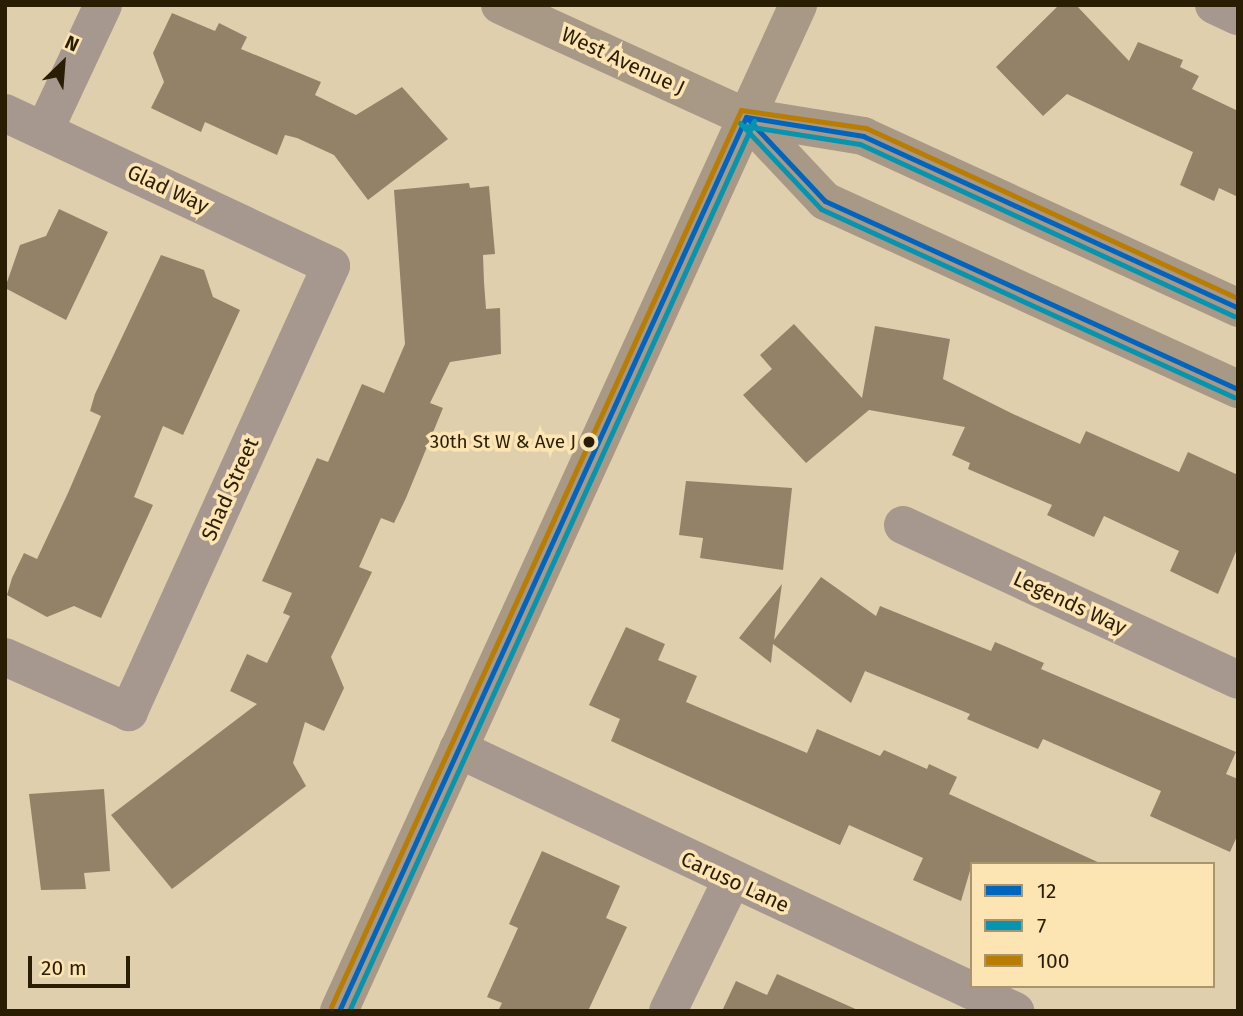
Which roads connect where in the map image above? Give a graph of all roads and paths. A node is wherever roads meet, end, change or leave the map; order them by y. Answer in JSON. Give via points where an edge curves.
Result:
{"nodes":[{"id":1,"x":103,"y":5,"type":"edge"},
{"id":2,"x":500,"y":5,"type":"edge"},
{"id":3,"x":798,"y":5,"type":"edge"},
{"id":4,"x":1214,"y":5,"type":"edge"},
{"id":5,"x":1238,"y":16,"type":"edge"},
{"id":6,"x":5,"y":113,"type":"edge"},
{"id":7,"x":746,"y":117,"type":"junction"},
{"id":8,"x":44,"y":131,"type":"junction"},
{"id":9,"x":331,"y":266,"type":"joint"},
{"id":10,"x":1238,"y":308,"type":"edge"},
{"id":11,"x":1238,"y":388,"type":"edge"},
{"id":12,"x":903,"y":525,"type":"dead end"},
{"id":13,"x":5,"y":657,"type":"edge"},
{"id":14,"x":1238,"y":680,"type":"edge"},
{"id":15,"x":458,"y":749,"type":"junction"},
{"id":16,"x":731,"y":881,"type":"junction"},
{"id":17,"x":339,"y":1011,"type":"edge"},
{"id":18,"x":667,"y":1011,"type":"edge"},
{"id":19,"x":1015,"y":1011,"type":"edge"}],
"edges":[{"from":1,"to":8,"type":"street"},
{"from":2,"to":7,"type":"main road","name":"West Avenue J"},
{"from":3,"to":7,"type":"main road"},
{"from":4,"to":5,"type":"street"},
{"from":6,"to":8,"type":"street","name":"Glad Way"},
{"from":7,"to":10,"type":"main road","name":"West Avenue J","via":[[863,136]]},
{"from":7,"to":11,"type":"main road","name":"West Avenue J","via":[[825,201]]},
{"from":7,"to":15,"type":"main road"},
{"from":8,"to":9,"type":"street","name":"Glad Way"},
{"from":9,"to":13,"type":"street","name":"Shad Street","via":[[129,712]]},
{"from":12,"to":14,"type":"street","name":"Legends Way"},
{"from":15,"to":16,"type":"street","name":"Caruso Lane"},
{"from":15,"to":17,"type":"main road"},
{"from":16,"to":18,"type":"street"},
{"from":16,"to":19,"type":"street","name":"Caruso Lane"}]}
